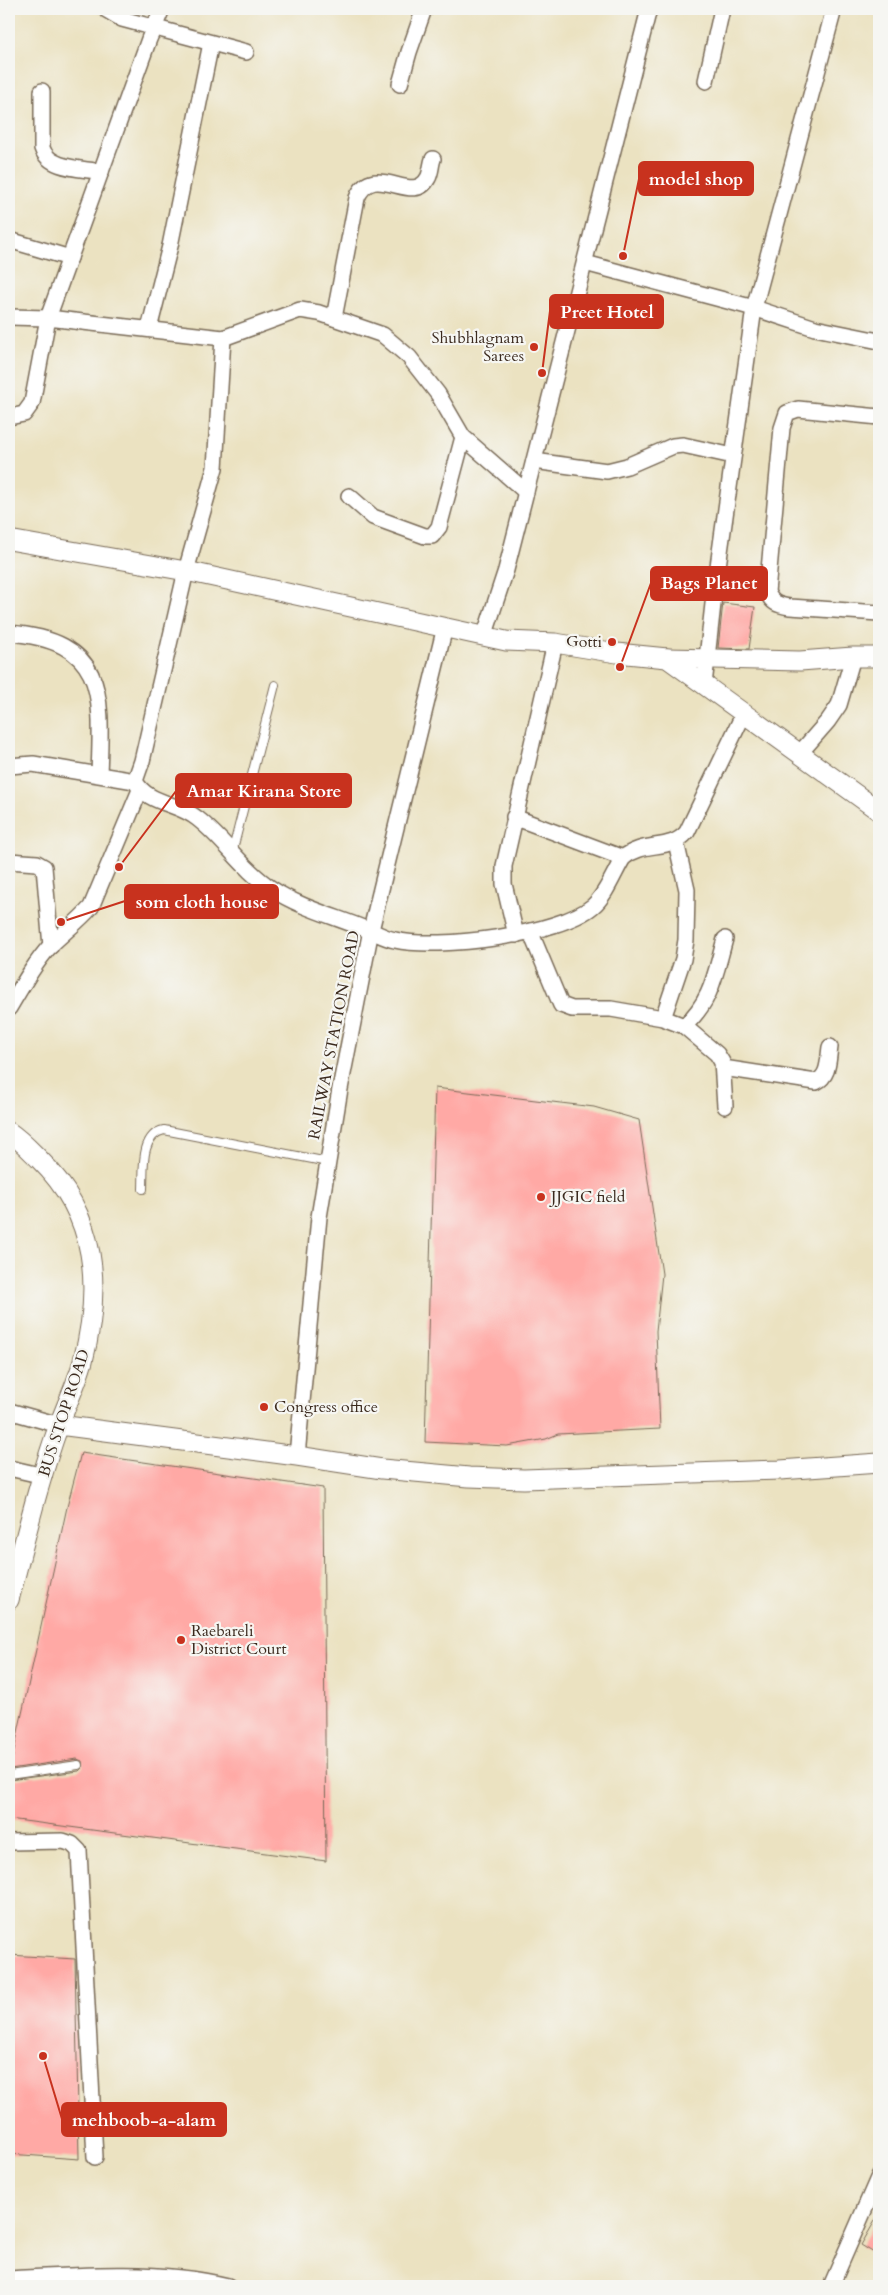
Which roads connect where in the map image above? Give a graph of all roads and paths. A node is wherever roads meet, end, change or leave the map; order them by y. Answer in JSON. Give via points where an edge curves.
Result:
{"nodes":[{"id":1,"x":105,"y":9,"type":"edge"},
{"id":2,"x":162,"y":9,"type":"edge"},
{"id":3,"x":424,"y":9,"type":"edge"},
{"id":4,"x":650,"y":9,"type":"edge"},
{"id":5,"x":722,"y":9,"type":"edge"},
{"id":6,"x":834,"y":9,"type":"edge"},
{"id":7,"x":154,"y":27,"type":"junction"},
{"id":8,"x":211,"y":43,"type":"junction"},
{"id":9,"x":246,"y":52,"type":"dead end"},
{"id":10,"x":706,"y":81,"type":"dead end"},
{"id":11,"x":400,"y":84,"type":"dead end"},
{"id":12,"x":42,"y":90,"type":"dead end"},
{"id":13,"x":432,"y":159,"type":"dead end"},
{"id":14,"x":101,"y":172,"type":"junction"},
{"id":15,"x":9,"y":240,"type":"edge"},
{"id":16,"x":70,"y":258,"type":"junction"},
{"id":17,"x":585,"y":263,"type":"junction"},
{"id":18,"x":754,"y":308,"type":"junction"},
{"id":19,"x":9,"y":317,"type":"edge"},
{"id":20,"x":48,"y":318,"type":"junction"},
{"id":21,"x":334,"y":318,"type":"junction"},
{"id":22,"x":149,"y":329,"type":"junction"},
{"id":23,"x":222,"y":338,"type":"junction"},
{"id":24,"x":879,"y":341,"type":"edge"},
{"id":25,"x":9,"y":417,"type":"edge"},
{"id":26,"x":879,"y":417,"type":"edge"},
{"id":27,"x":463,"y":437,"type":"junction"},
{"id":28,"x":733,"y":456,"type":"junction"},
{"id":29,"x":534,"y":460,"type":"junction"},
{"id":30,"x":526,"y":492,"type":"junction"},
{"id":31,"x":349,"y":496,"type":"dead end"},
{"id":32,"x":9,"y":540,"type":"edge"},
{"id":33,"x":186,"y":571,"type":"junction"},
{"id":34,"x":879,"y":612,"type":"edge"},
{"id":35,"x":445,"y":626,"type":"junction"},
{"id":36,"x":9,"y":633,"type":"edge"},
{"id":37,"x":484,"y":637,"type":"junction"},
{"id":38,"x":555,"y":643,"type":"junction"},
{"id":39,"x":854,"y":657,"type":"junction"},
{"id":40,"x":879,"y":657,"type":"edge"},
{"id":41,"x":667,"y":658,"type":"junction"},
{"id":42,"x":706,"y":658,"type":"junction"},
{"id":43,"x":704,"y":684,"type":"junction"},
{"id":44,"x":276,"y":685,"type":"dead end"},
{"id":45,"x":744,"y":713,"type":"junction"},
{"id":46,"x":800,"y":753,"type":"junction"},
{"id":47,"x":9,"y":766,"type":"edge"},
{"id":48,"x":99,"y":774,"type":"junction"},
{"id":49,"x":137,"y":786,"type":"junction"},
{"id":50,"x":879,"y":811,"type":"edge"},
{"id":51,"x":514,"y":817,"type":"junction"},
{"id":52,"x":676,"y":842,"type":"junction"},
{"id":53,"x":232,"y":853,"type":"junction"},
{"id":54,"x":623,"y":858,"type":"junction"},
{"id":55,"x":9,"y":861,"type":"edge"},
{"id":56,"x":371,"y":930,"type":"junction"},
{"id":57,"x":523,"y":933,"type":"junction"},
{"id":58,"x":725,"y":939,"type":"dead end"},
{"id":59,"x":51,"y":946,"type":"junction"},
{"id":60,"x":9,"y":1008,"type":"edge"},
{"id":61,"x":663,"y":1018,"type":"junction"},
{"id":62,"x":684,"y":1026,"type":"junction"},
{"id":63,"x":830,"y":1047,"type":"dead end"},
{"id":64,"x":723,"y":1068,"type":"junction"},
{"id":65,"x":725,"y":1106,"type":"dead end"},
{"id":66,"x":9,"y":1132,"type":"edge"},
{"id":67,"x":328,"y":1162,"type":"junction"},
{"id":68,"x":143,"y":1189,"type":"dead end"},
{"id":69,"x":9,"y":1411,"type":"edge"},
{"id":70,"x":59,"y":1425,"type":"junction"},
{"id":71,"x":297,"y":1456,"type":"junction"},
{"id":72,"x":879,"y":1463,"type":"edge"},
{"id":73,"x":9,"y":1468,"type":"edge"},
{"id":74,"x":44,"y":1476,"type":"junction"},
{"id":75,"x":9,"y":1600,"type":"edge"},
{"id":76,"x":78,"y":1764,"type":"dead end"},
{"id":77,"x":9,"y":1776,"type":"edge"},
{"id":78,"x":9,"y":1842,"type":"edge"},
{"id":79,"x":94,"y":2157,"type":"dead end"},
{"id":80,"x":879,"y":2176,"type":"edge"},
{"id":81,"x":9,"y":2279,"type":"edge"},
{"id":82,"x":228,"y":2286,"type":"edge"},
{"id":83,"x":831,"y":2286,"type":"edge"}],
"edges":[{"from":1,"to":7,"type":"street","via":[[122,19]]},
{"from":2,"to":7,"type":"street"},
{"from":3,"to":11,"type":"street"},
{"from":4,"to":17,"type":"street"},
{"from":5,"to":10,"type":"street"},
{"from":6,"to":18,"type":"street"},
{"from":7,"to":8,"type":"street"},
{"from":7,"to":14,"type":"street"},
{"from":8,"to":9,"type":"street"},
{"from":8,"to":22,"type":"street","via":[[170,246]]},
{"from":12,"to":14,"type":"street","via":[[44,154],[54,164]]},
{"from":13,"to":21,"type":"street","via":[[428,178],[421,186],[412,188],[370,182],[361,188]]},
{"from":14,"to":16,"type":"street"},
{"from":15,"to":16,"type":"street"},
{"from":16,"to":20,"type":"street"},
{"from":17,"to":18,"type":"street"},
{"from":17,"to":29,"type":"street"},
{"from":18,"to":24,"type":"street","via":[[815,328]]},
{"from":18,"to":28,"type":"street"},
{"from":19,"to":20,"type":"street"},
{"from":20,"to":22,"type":"street"},
{"from":20,"to":25,"type":"street","via":[[32,403],[24,414]]},
{"from":21,"to":23,"type":"street","via":[[293,311]]},
{"from":21,"to":27,"type":"street","via":[[392,341],[438,394]]},
{"from":22,"to":23,"type":"street"},
{"from":23,"to":33,"type":"street","via":[[215,468]]},
{"from":26,"to":34,"type":"street","via":[[798,409],[787,412],[782,428],[767,592],[777,605]]},
{"from":27,"to":30,"type":"street"},
{"from":27,"to":31,"type":"street","via":[[439,527],[432,536],[373,517]]},
{"from":28,"to":29,"type":"street","via":[[683,444],[613,470],[595,471]]},
{"from":28,"to":42,"type":"street"},
{"from":29,"to":30,"type":"street"},
{"from":30,"to":37,"type":"street"},
{"from":32,"to":33,"type":"street"},
{"from":33,"to":35,"type":"street"},
{"from":33,"to":49,"type":"street"},
{"from":35,"to":37,"type":"street"},
{"from":35,"to":56,"type":"street","name":"RAILWAY STATION ROAD"},
{"from":36,"to":48,"type":"street","via":[[60,643],[82,660],[100,702]]},
{"from":37,"to":38,"type":"street"},
{"from":38,"to":41,"type":"street"},
{"from":38,"to":51,"type":"street"},
{"from":39,"to":40,"type":"street"},
{"from":39,"to":42,"type":"street","via":[[800,661]]},
{"from":39,"to":46,"type":"street","via":[[839,704]]},
{"from":41,"to":42,"type":"street"},
{"from":41,"to":43,"type":"street"},
{"from":42,"to":43,"type":"street"},
{"from":43,"to":45,"type":"street"},
{"from":44,"to":53,"type":"lane"},
{"from":45,"to":46,"type":"street"},
{"from":45,"to":52,"type":"street","via":[[687,832]]},
{"from":46,"to":50,"type":"street"},
{"from":47,"to":48,"type":"street","via":[[34,764]]},
{"from":48,"to":49,"type":"street"},
{"from":49,"to":53,"type":"street","via":[[158,801],[197,817]]},
{"from":49,"to":59,"type":"street","via":[[91,906]]},
{"from":51,"to":54,"type":"street"},
{"from":51,"to":57,"type":"street","via":[[504,866],[504,884]]},
{"from":52,"to":54,"type":"street","via":[[641,847]]},
{"from":52,"to":61,"type":"street","via":[[688,890],[686,940]]},
{"from":53,"to":56,"type":"street","via":[[273,890]]},
{"from":54,"to":57,"type":"street","via":[[594,905],[578,917]]},
{"from":55,"to":59,"type":"street","via":[[37,863],[44,867]]},
{"from":56,"to":57,"type":"street","via":[[394,940],[421,943],[455,943]]},
{"from":56,"to":67,"type":"street","name":"RAILWAY STATION ROAD"},
{"from":57,"to":61,"type":"street","via":[[561,1005],[572,1009],[611,1008]]},
{"from":58,"to":62,"type":"street","via":[[708,998],[696,1016]]},
{"from":59,"to":60,"type":"street"},
{"from":61,"to":62,"type":"street"},
{"from":62,"to":64,"type":"street","via":[[717,1054]]},
{"from":63,"to":64,"type":"street","via":[[826,1073],[816,1082]]},
{"from":64,"to":65,"type":"street"},
{"from":66,"to":70,"type":"street","name":"BUS STOP ROAD","via":[[46,1166],[66,1190],[82,1219],[90,1247],[93,1288],[90,1328],[73,1392]]},
{"from":67,"to":68,"type":"lane","via":[[164,1130],[157,1132],[147,1144]]},
{"from":67,"to":71,"type":"street","name":"RAILWAY STATION ROAD","via":[[319,1217]]},
{"from":69,"to":70,"type":"street"},
{"from":70,"to":71,"type":"street"},
{"from":70,"to":74,"type":"street","name":"BUS STOP ROAD"},
{"from":71,"to":72,"type":"street","via":[[414,1473],[524,1479],[780,1470]]},
{"from":73,"to":74,"type":"street"},
{"from":74,"to":75,"type":"street","name":"BUS STOP ROAD"},
{"from":76,"to":77,"type":"lane"},
{"from":78,"to":79,"type":"street","via":[[63,1842],[72,1844],[79,1851]]},
{"from":80,"to":83,"type":"street"},
{"from":81,"to":82,"type":"street","via":[[146,2276]]}]}
